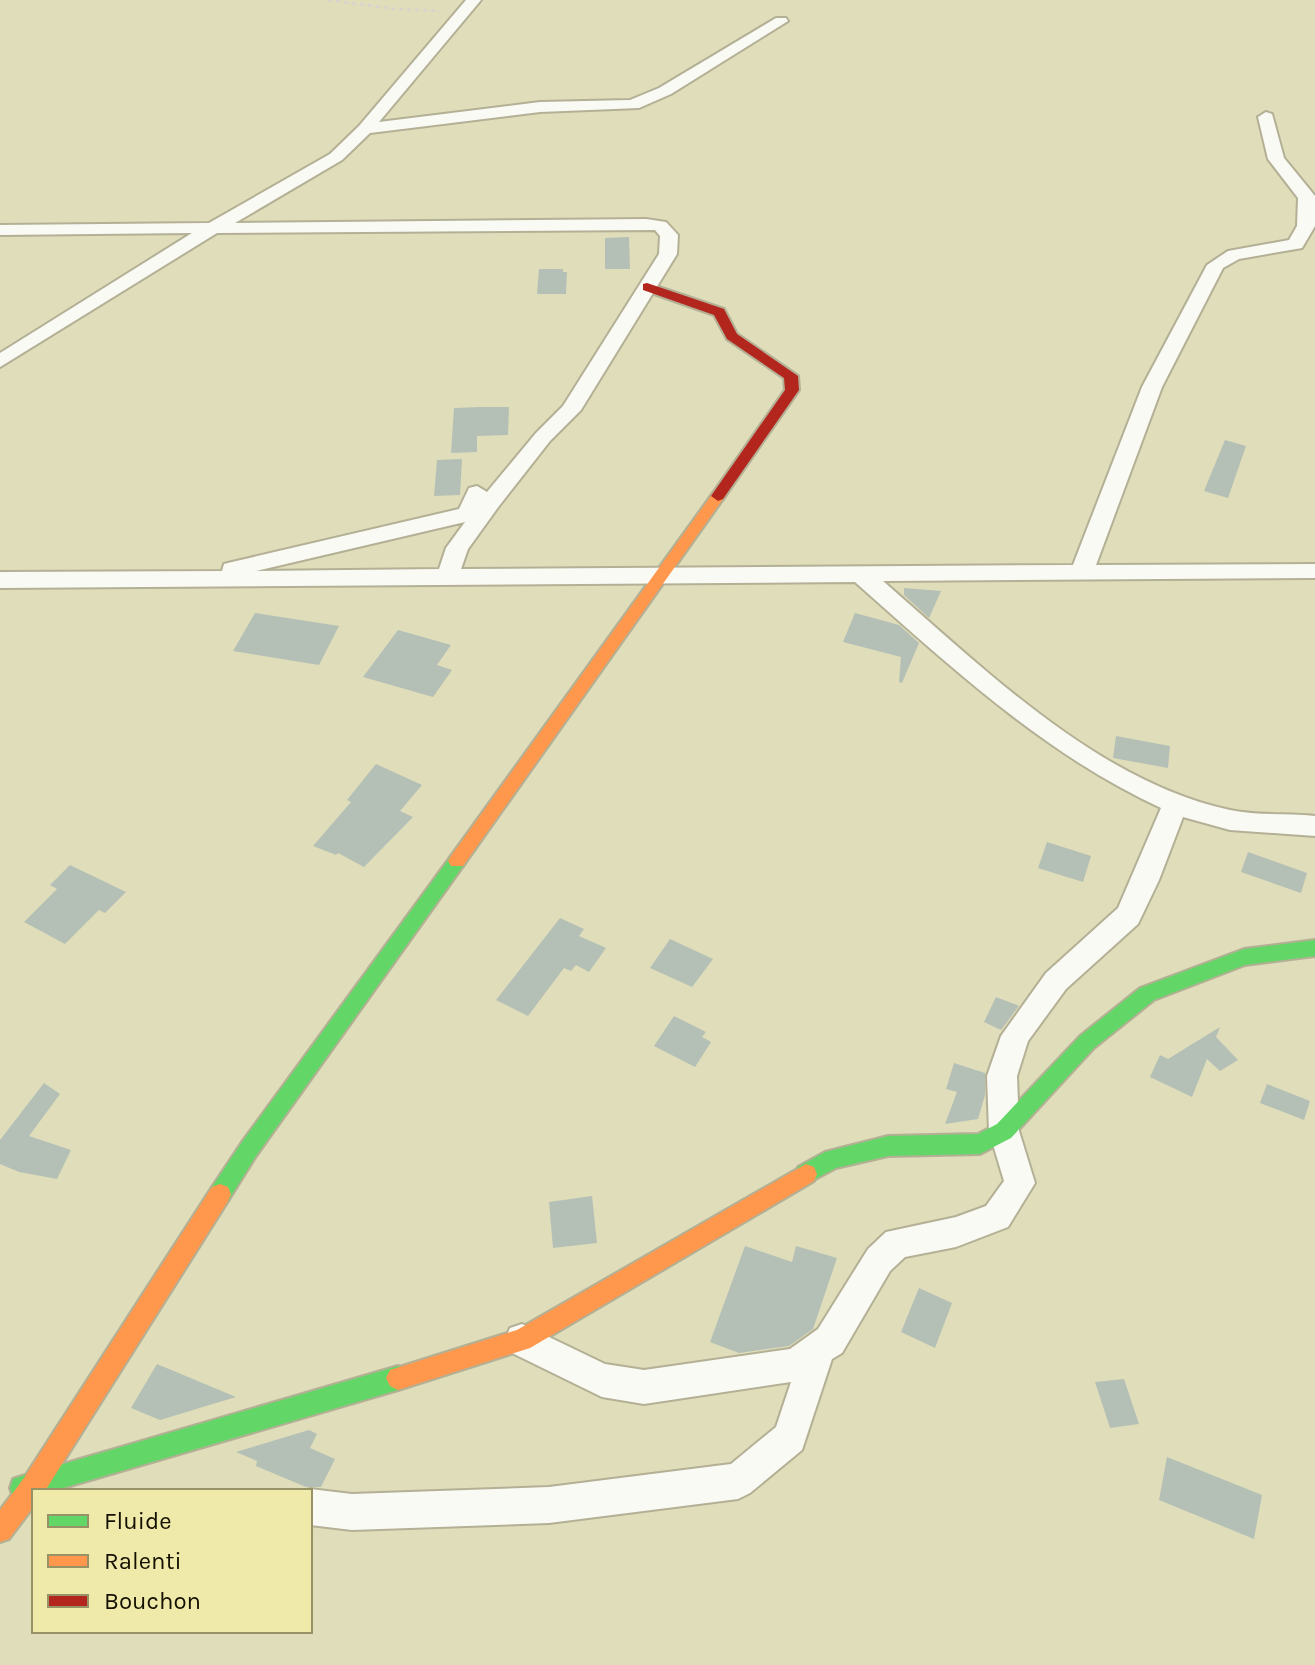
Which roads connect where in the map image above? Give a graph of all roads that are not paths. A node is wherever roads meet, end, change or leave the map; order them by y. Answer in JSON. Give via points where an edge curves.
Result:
{"nodes":[{"id":1,"x":468,"y":6,"type":"edge"},
{"id":2,"x":781,"y":21,"type":"dead end"},
{"id":3,"x":1266,"y":117,"type":"dead end"},
{"id":4,"x":365,"y":129,"type":"junction"},
{"id":5,"x":1315,"y":178,"type":"edge"},
{"id":6,"x":1307,"y":197,"type":"junction"},
{"id":7,"x":213,"y":228,"type":"junction"},
{"id":8,"x":0,"y":230,"type":"edge"},
{"id":9,"x":647,"y":287,"type":"junction"},
{"id":10,"x":0,"y":361,"type":"edge"},
{"id":11,"x":537,"y":444,"type":"junction"},
{"id":12,"x":1315,"y":571,"type":"edge"},
{"id":13,"x":1082,"y":572,"type":"junction"},
{"id":14,"x":860,"y":574,"type":"junction"},
{"id":15,"x":662,"y":576,"type":"junction"},
{"id":16,"x":447,"y":578,"type":"junction"},
{"id":17,"x":189,"y":579,"type":"junction"},
{"id":18,"x":3,"y":583,"type":"edge"},
{"id":19,"x":1175,"y":804,"type":"junction"},
{"id":20,"x":1315,"y":826,"type":"edge"},
{"id":21,"x":1315,"y":948,"type":"edge"},
{"id":22,"x":1004,"y":1131,"type":"junction"},
{"id":23,"x":522,"y":1340,"type":"junction"},
{"id":24,"x":819,"y":1349,"type":"junction"},
{"id":25,"x":30,"y":1489,"type":"edge"},
{"id":26,"x":312,"y":1507,"type":"edge"},
{"id":27,"x":0,"y":1530,"type":"edge"}],
"edges":[{"from":1,"to":4,"type":"street"},
{"from":2,"to":4,"type":"street","via":[[633,105],[540,107]]},
{"from":3,"to":6,"type":"street","via":[[1276,159]]},
{"from":4,"to":7,"type":"street","via":[[336,157]]},
{"from":5,"to":6,"type":"street"},
{"from":6,"to":13,"type":"street","via":[[1306,226],[1296,244],[1234,255],[1216,265],[1152,387]]},
{"from":7,"to":8,"type":"street"},
{"from":7,"to":9,"type":"street","via":[[660,226],[669,235],[668,254]]},
{"from":7,"to":10,"type":"street"},
{"from":9,"to":11,"type":"street","via":[[571,410]]},
{"from":9,"to":15,"type":"street","via":[[719,312],[738,340],[791,376],[792,390]]},
{"from":11,"to":16,"type":"street","via":[[457,548]]},
{"from":11,"to":17,"type":"street","via":[[514,449],[478,490],[468,514]]},
{"from":12,"to":13,"type":"street"},
{"from":13,"to":14,"type":"street"},
{"from":14,"to":15,"type":"street"},
{"from":14,"to":19,"type":"street","via":[[1004,697],[1086,757]]},
{"from":15,"to":16,"type":"street"},
{"from":15,"to":25,"type":"street","via":[[249,1149]]},
{"from":16,"to":17,"type":"street"},
{"from":17,"to":18,"type":"street"},
{"from":19,"to":20,"type":"street","via":[[1231,820]]},
{"from":19,"to":22,"type":"street","via":[[1128,916],[1056,981],[1015,1036],[1002,1076]]},
{"from":21,"to":22,"type":"street","via":[[1244,957],[1147,994],[1087,1042]]},
{"from":22,"to":23,"type":"street","via":[[980,1144],[888,1146],[832,1159]]},
{"from":22,"to":24,"type":"street","via":[[1020,1183],[997,1217],[956,1232],[897,1243],[879,1260],[830,1341]]},
{"from":23,"to":24,"type":"street","via":[[602,1380],[644,1387],[796,1365]]},
{"from":23,"to":25,"type":"street"},
{"from":24,"to":26,"type":"street","via":[[790,1438],[738,1481],[549,1505],[352,1512]]},
{"from":25,"to":27,"type":"street"}]}
